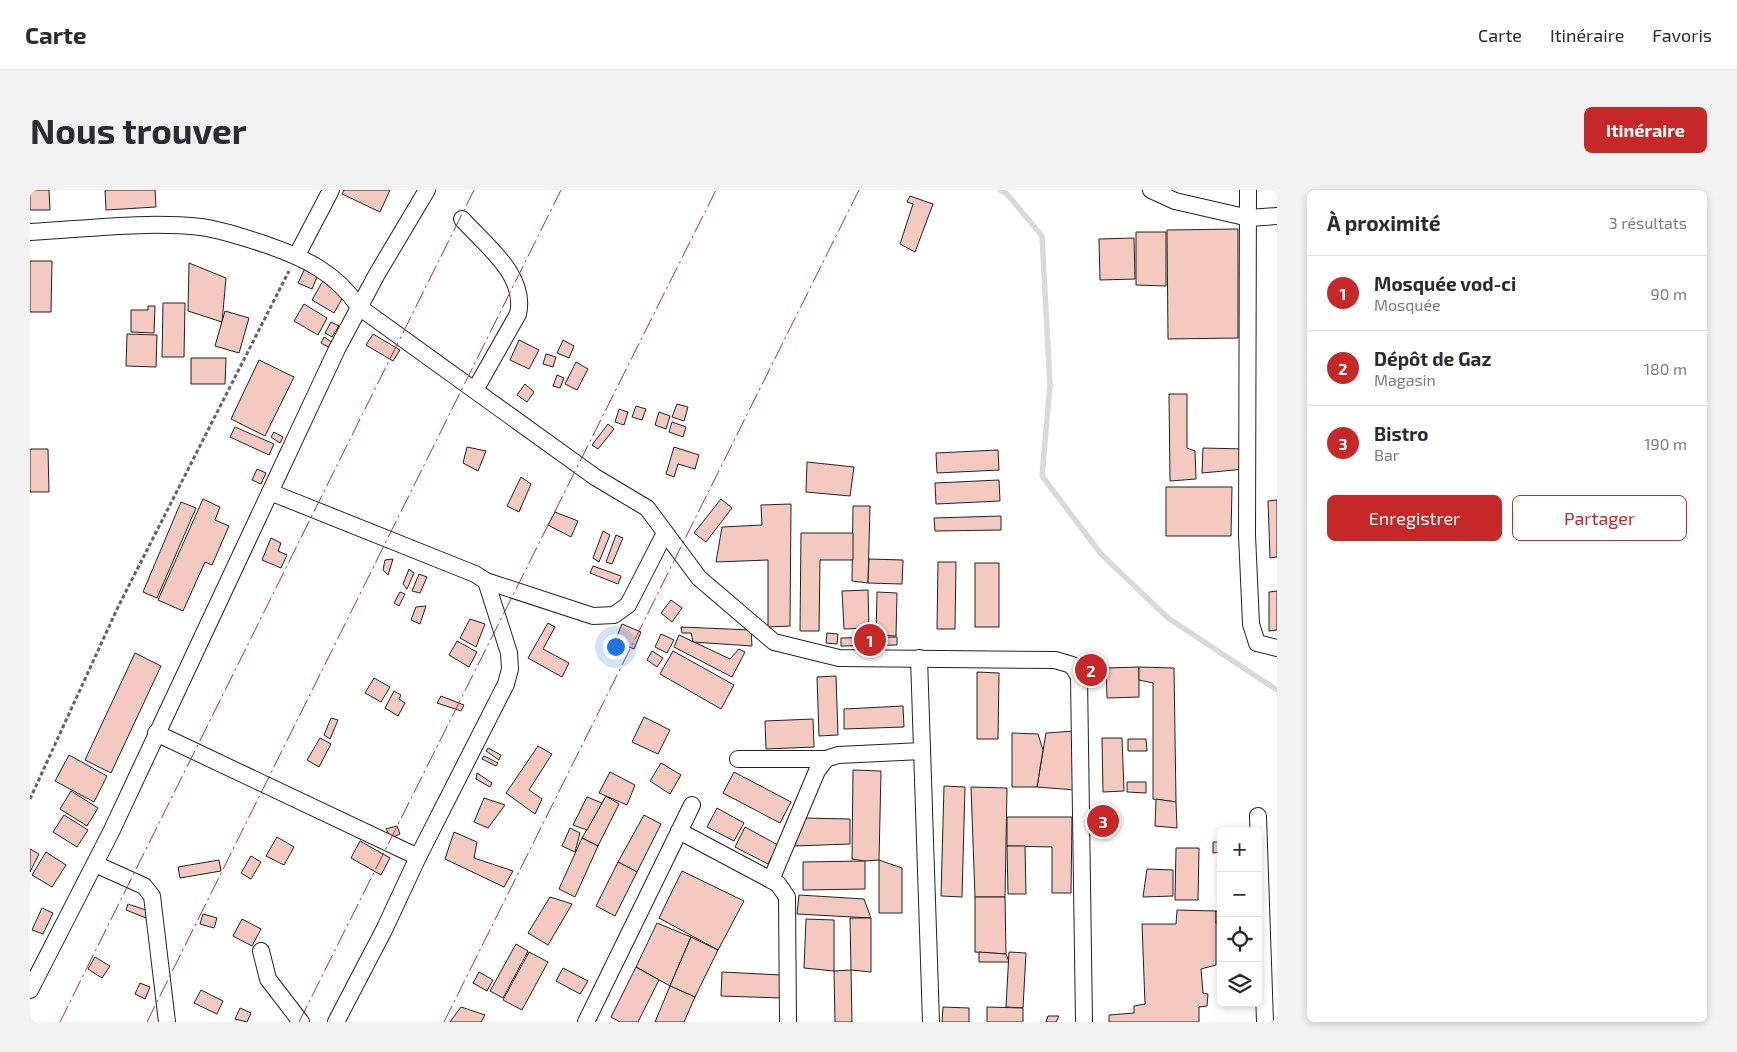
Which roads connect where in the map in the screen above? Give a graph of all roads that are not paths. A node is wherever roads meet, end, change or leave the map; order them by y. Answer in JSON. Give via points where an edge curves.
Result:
{"nodes":[{"id":1,"x":331,"y":190,"type":"edge"},
{"id":2,"x":428,"y":190,"type":"edge"},
{"id":3,"x":1151,"y":190,"type":"edge"},
{"id":4,"x":1248,"y":190,"type":"edge"},
{"id":5,"x":1277,"y":216,"type":"edge"},
{"id":6,"x":1249,"y":218,"type":"junction"},
{"id":7,"x":462,"y":219,"type":"dead end"},
{"id":8,"x":30,"y":232,"type":"edge"},
{"id":9,"x":297,"y":255,"type":"junction"},
{"id":10,"x":360,"y":307,"type":"junction"},
{"id":11,"x":475,"y":390,"type":"junction"},
{"id":12,"x":270,"y":492,"type":"junction"},
{"id":13,"x":665,"y":533,"type":"junction"},
{"id":14,"x":486,"y":581,"type":"junction"},
{"id":15,"x":1277,"y":648,"type":"edge"},
{"id":16,"x":919,"y":658,"type":"junction"},
{"id":17,"x":156,"y":733,"type":"junction"},
{"id":18,"x":922,"y":751,"type":"junction"},
{"id":19,"x":826,"y":758,"type":"junction"},
{"id":20,"x":738,"y":759,"type":"dead end"},
{"id":21,"x":692,"y":805,"type":"dead end"},
{"id":22,"x":1258,"y":816,"type":"dead end"},
{"id":23,"x":679,"y":831,"type":"junction"},
{"id":24,"x":418,"y":857,"type":"junction"},
{"id":25,"x":95,"y":864,"type":"junction"},
{"id":26,"x":772,"y":880,"type":"junction"},
{"id":27,"x":260,"y":950,"type":"dead end"},
{"id":28,"x":30,"y":990,"type":"edge"},
{"id":29,"x":167,"y":1022,"type":"edge"},
{"id":30,"x":300,"y":1022,"type":"edge"},
{"id":31,"x":336,"y":1022,"type":"edge"},
{"id":32,"x":586,"y":1022,"type":"edge"},
{"id":33,"x":788,"y":1022,"type":"edge"},
{"id":34,"x":931,"y":1022,"type":"edge"},
{"id":35,"x":1084,"y":1022,"type":"edge"},
{"id":36,"x":1265,"y":1022,"type":"edge"}],
"edges":[{"from":1,"to":9,"type":"street"},
{"from":2,"to":10,"type":"street"},
{"from":3,"to":6,"type":"street","via":[[1174,200]]},
{"from":4,"to":6,"type":"street"},
{"from":5,"to":6,"type":"street"},
{"from":6,"to":15,"type":"street","via":[[1247,535],[1251,624],[1257,643]]},
{"from":7,"to":11,"type":"street","via":[[511,273],[521,301],[518,314]]},
{"from":8,"to":9,"type":"street","via":[[143,226],[202,227]]},
{"from":9,"to":10,"type":"street","via":[[339,281]]},
{"from":10,"to":11,"type":"street"},
{"from":10,"to":12,"type":"street"},
{"from":11,"to":13,"type":"street","via":[[595,477],[647,508]]},
{"from":12,"to":14,"type":"street"},
{"from":12,"to":17,"type":"street"},
{"from":13,"to":14,"type":"street","via":[[628,605],[614,615],[593,616]]},
{"from":13,"to":16,"type":"street","via":[[699,578],[774,642],[839,658]]},
{"from":14,"to":24,"type":"street","via":[[509,652],[510,669],[506,684]]},
{"from":16,"to":18,"type":"street"},
{"from":16,"to":35,"type":"street","via":[[1054,660],[1072,665],[1079,677]]},
{"from":17,"to":24,"type":"street"},
{"from":17,"to":25,"type":"street"},
{"from":18,"to":19,"type":"street"},
{"from":18,"to":34,"type":"street"},
{"from":19,"to":20,"type":"street"},
{"from":19,"to":26,"type":"street","via":[[817,771]]},
{"from":21,"to":23,"type":"street"},
{"from":22,"to":36,"type":"street"},
{"from":23,"to":26,"type":"street"},
{"from":23,"to":32,"type":"street"},
{"from":24,"to":31,"type":"street"},
{"from":25,"to":28,"type":"street"},
{"from":25,"to":29,"type":"street","via":[[144,886],[152,896]]},
{"from":26,"to":33,"type":"street","via":[[787,897]]},
{"from":27,"to":30,"type":"street","via":[[268,979]]}]}
